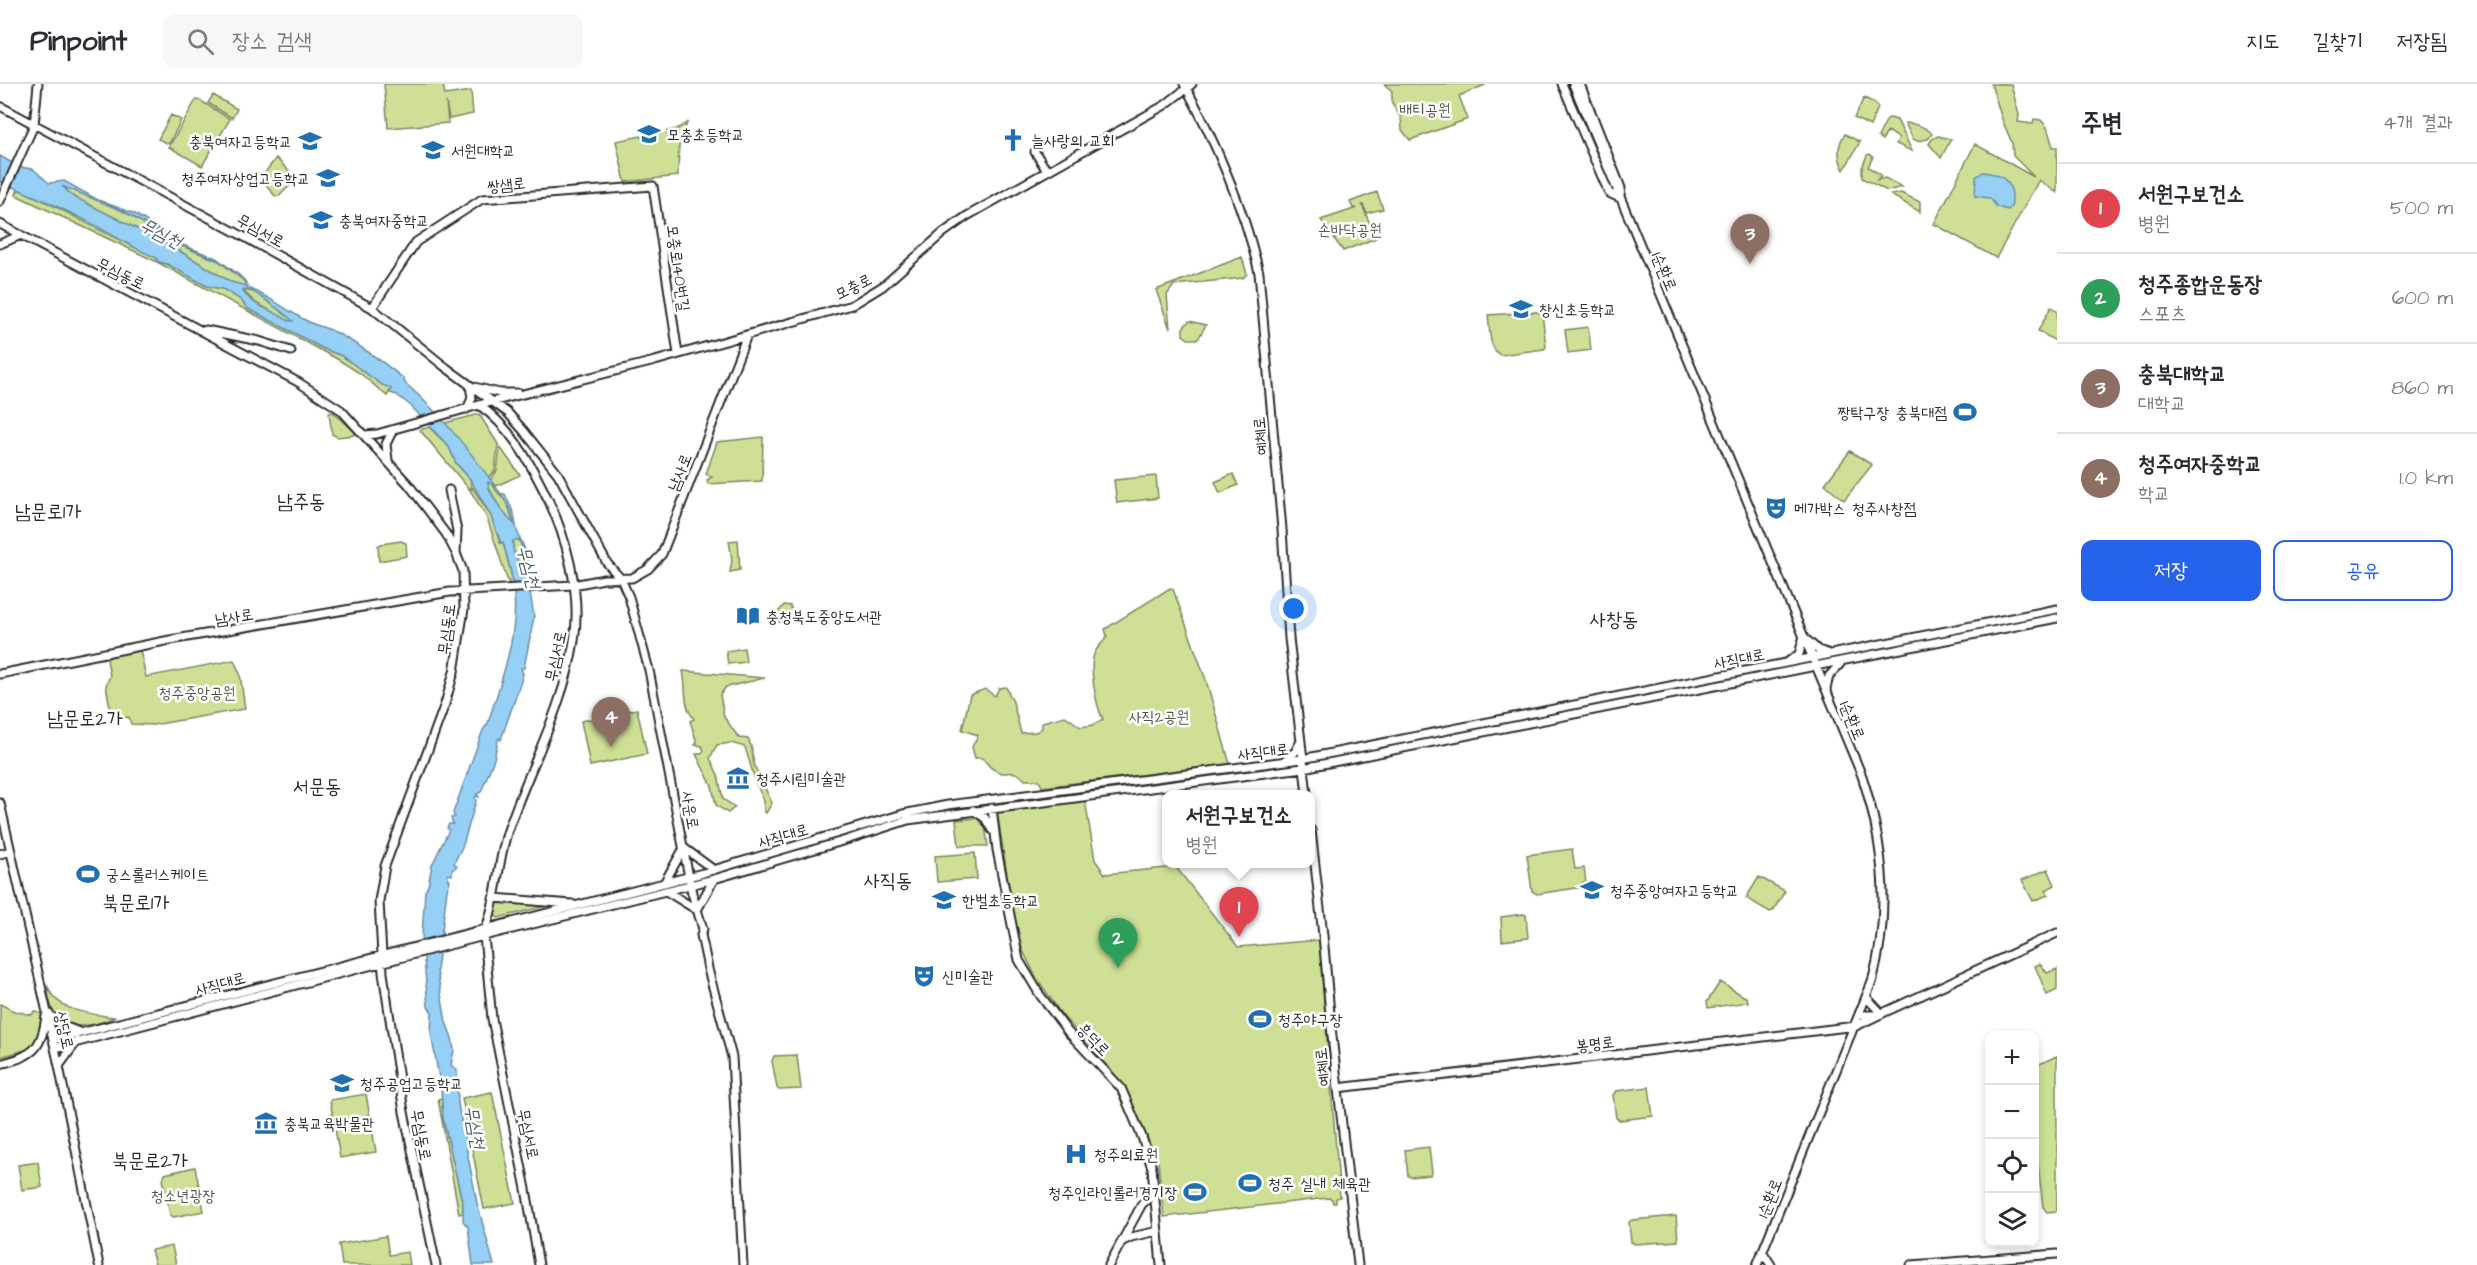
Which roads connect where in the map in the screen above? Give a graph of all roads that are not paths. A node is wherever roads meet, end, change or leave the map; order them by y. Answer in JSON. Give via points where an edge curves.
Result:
{"nodes":[{"id":1,"x":38,"y":84,"type":"edge"},
{"id":2,"x":1562,"y":84,"type":"edge"},
{"id":3,"x":1573,"y":84,"type":"edge"},
{"id":4,"x":1580,"y":84,"type":"edge"},
{"id":5,"x":1188,"y":86,"type":"edge"},
{"id":6,"x":0,"y":106,"type":"edge"},
{"id":7,"x":34,"y":125,"type":"junction"},
{"id":8,"x":1035,"y":152,"type":"dead end"},
{"id":9,"x":1047,"y":171,"type":"junction"},
{"id":10,"x":653,"y":186,"type":"joint"},
{"id":11,"x":1620,"y":198,"type":"junction"},
{"id":12,"x":0,"y":201,"type":"edge"},
{"id":13,"x":0,"y":224,"type":"edge"},
{"id":14,"x":21,"y":236,"type":"junction"},
{"id":15,"x":0,"y":244,"type":"edge"},
{"id":16,"x":372,"y":308,"type":"junction"},
{"id":17,"x":197,"y":328,"type":"junction"},
{"id":18,"x":747,"y":335,"type":"junction"},
{"id":19,"x":291,"y":351,"type":"dead end"},
{"id":20,"x":678,"y":354,"type":"junction"},
{"id":21,"x":470,"y":386,"type":"junction"},
{"id":22,"x":528,"y":393,"type":"junction"},
{"id":23,"x":494,"y":402,"type":"junction"},
{"id":24,"x":478,"y":405,"type":"junction"},
{"id":25,"x":467,"y":409,"type":"junction"},
{"id":26,"x":393,"y":430,"type":"junction"},
{"id":27,"x":365,"y":435,"type":"junction"},
{"id":28,"x":388,"y":460,"type":"junction"},
{"id":29,"x":449,"y":490,"type":"dead end"},
{"id":30,"x":456,"y":553,"type":"junction"},
{"id":31,"x":621,"y":579,"type":"junction"},
{"id":32,"x":569,"y":585,"type":"junction"},
{"id":33,"x":463,"y":591,"type":"junction"},
{"id":34,"x":2057,"y":609,"type":"edge"},
{"id":35,"x":2057,"y":618,"type":"edge"},
{"id":36,"x":1804,"y":636,"type":"junction"},
{"id":37,"x":1830,"y":654,"type":"junction"},
{"id":38,"x":1812,"y":657,"type":"junction"},
{"id":39,"x":1846,"y":662,"type":"junction"},
{"id":40,"x":1787,"y":663,"type":"junction"},
{"id":41,"x":1817,"y":668,"type":"junction"},
{"id":42,"x":0,"y":674,"type":"edge"},
{"id":43,"x":1826,"y":692,"type":"junction"},
{"id":44,"x":1300,"y":743,"type":"junction"},
{"id":45,"x":1302,"y":759,"type":"junction"},
{"id":46,"x":1282,"y":762,"type":"junction"},
{"id":47,"x":1303,"y":768,"type":"junction"},
{"id":48,"x":1305,"y":790,"type":"edge"},
{"id":49,"x":0,"y":803,"type":"edge"},
{"id":50,"x":992,"y":808,"type":"junction"},
{"id":51,"x":974,"y":810,"type":"junction"},
{"id":52,"x":995,"y":834,"type":"junction"},
{"id":53,"x":684,"y":848,"type":"junction"},
{"id":54,"x":10,"y":850,"type":"junction"},
{"id":55,"x":0,"y":854,"type":"edge"},
{"id":56,"x":1315,"y":868,"type":"edge"},
{"id":57,"x":714,"y":870,"type":"junction"},
{"id":58,"x":689,"y":876,"type":"junction"},
{"id":59,"x":714,"y":879,"type":"junction"},
{"id":60,"x":664,"y":883,"type":"junction"},
{"id":61,"x":691,"y":885,"type":"junction"},
{"id":62,"x":666,"y":891,"type":"junction"},
{"id":63,"x":493,"y":898,"type":"junction"},
{"id":64,"x":578,"y":904,"type":"junction"},
{"id":65,"x":697,"y":910,"type":"junction"},
{"id":66,"x":486,"y":928,"type":"junction"},
{"id":67,"x":2057,"y":933,"type":"edge"},
{"id":68,"x":479,"y":935,"type":"junction"},
{"id":69,"x":382,"y":959,"type":"junction"},
{"id":70,"x":1867,"y":998,"type":"junction"},
{"id":71,"x":46,"y":1010,"type":"junction"},
{"id":72,"x":1883,"y":1012,"type":"junction"},
{"id":73,"x":1860,"y":1015,"type":"junction"},
{"id":74,"x":1856,"y":1026,"type":"junction"},
{"id":75,"x":81,"y":1033,"type":"junction"},
{"id":76,"x":77,"y":1041,"type":"junction"},
{"id":77,"x":54,"y":1044,"type":"junction"},
{"id":78,"x":0,"y":1064,"type":"edge"},
{"id":79,"x":59,"y":1066,"type":"junction"},
{"id":80,"x":1338,"y":1088,"type":"junction"},
{"id":81,"x":1155,"y":1193,"type":"junction"},
{"id":82,"x":1158,"y":1231,"type":"junction"},
{"id":83,"x":1123,"y":1242,"type":"junction"},
{"id":84,"x":1762,"y":1251,"type":"junction"},
{"id":85,"x":2057,"y":1254,"type":"edge"},
{"id":86,"x":99,"y":1265,"type":"edge"},
{"id":87,"x":436,"y":1265,"type":"edge"},
{"id":88,"x":539,"y":1265,"type":"edge"},
{"id":89,"x":743,"y":1265,"type":"edge"},
{"id":90,"x":1109,"y":1265,"type":"edge"},
{"id":91,"x":1161,"y":1265,"type":"edge"},
{"id":92,"x":1358,"y":1265,"type":"edge"},
{"id":93,"x":1757,"y":1265,"type":"edge"},
{"id":94,"x":1771,"y":1265,"type":"edge"},
{"id":95,"x":1911,"y":1265,"type":"edge"}],
"edges":[{"from":1,"to":7,"type":"street"},
{"from":2,"to":11,"type":"street","via":[[1609,193]]},
{"from":3,"to":11,"type":"street"},
{"from":4,"to":11,"type":"street","via":[[1621,188]]},
{"from":5,"to":9,"type":"street","name":"모충로","via":[[1164,105]]},
{"from":5,"to":44,"type":"street","name":"예체로","via":[[1246,226],[1259,273]]},
{"from":6,"to":7,"type":"street","name":"무심서로"},
{"from":7,"to":12,"type":"street"},
{"from":7,"to":16,"type":"street","name":"무심서로"},
{"from":8,"to":9,"type":"street"},
{"from":9,"to":18,"type":"street","name":"모충로","via":[[957,223],[864,299]]},
{"from":10,"to":16,"type":"street","name":"쌍샘로","via":[[482,199],[416,242]]},
{"from":10,"to":20,"type":"street","name":"모충로140번길"},
{"from":11,"to":36,"type":"street","name":"1순환로"},
{"from":13,"to":14,"type":"street","name":"무심동로"},
{"from":14,"to":15,"type":"street"},
{"from":14,"to":17,"type":"street","name":"무심동로"},
{"from":16,"to":21,"type":"street","name":"무심서로"},
{"from":17,"to":19,"type":"street"},
{"from":17,"to":27,"type":"street","name":"무심동로","via":[[326,399]]},
{"from":18,"to":20,"type":"street","name":"모충로"},
{"from":18,"to":31,"type":"street","name":"남사로","via":[[662,554],[648,569]]},
{"from":20,"to":22,"type":"street","name":"모충로"},
{"from":21,"to":22,"type":"street","via":[[500,393]]},
{"from":21,"to":23,"type":"street","name":"무심서로"},
{"from":21,"to":25,"type":"street","via":[[472,398]]},
{"from":22,"to":23,"type":"street","name":"모충로"},
{"from":23,"to":24,"type":"street","name":"모충로"},
{"from":23,"to":31,"type":"street","name":"사운로","via":[[550,462],[607,563]]},
{"from":24,"to":25,"type":"street","name":"모충로"},
{"from":24,"to":32,"type":"street","name":"무심서로","via":[[498,419],[512,436],[538,478],[558,520]]},
{"from":25,"to":26,"type":"street","name":"모충로"},
{"from":26,"to":27,"type":"street","name":"모충로"},
{"from":26,"to":28,"type":"street","via":[[386,444]]},
{"from":27,"to":28,"type":"street","name":"무심동로"},
{"from":28,"to":30,"type":"street","name":"무심동로"},
{"from":29,"to":30,"type":"street","via":[[457,531]]},
{"from":30,"to":33,"type":"street","name":"무심동로","via":[[463,572]]},
{"from":31,"to":32,"type":"street","name":"남사로"},
{"from":31,"to":53,"type":"street","name":"사운로","via":[[650,670]]},
{"from":32,"to":33,"type":"street","name":"남사로"},
{"from":32,"to":63,"type":"street","name":"무심서로","via":[[574,642],[561,691],[500,854]]},
{"from":33,"to":42,"type":"street","name":"남사로","via":[[170,640]]},
{"from":33,"to":69,"type":"street","name":"무심동로","via":[[464,609],[451,683],[385,866],[379,901]]},
{"from":34,"to":37,"type":"street","name":"사직대로"},
{"from":35,"to":39,"type":"street","name":"사직대로"},
{"from":36,"to":37,"type":"street","via":[[1818,650]]},
{"from":36,"to":38,"type":"street","name":"1순환로"},
{"from":36,"to":40,"type":"street","via":[[1799,654]]},
{"from":37,"to":38,"type":"street","name":"사직대로"},
{"from":38,"to":40,"type":"street","name":"사직대로"},
{"from":38,"to":41,"type":"street","name":"1순환로"},
{"from":39,"to":41,"type":"street","name":"사직대로"},
{"from":39,"to":43,"type":"street","via":[[1831,671]]},
{"from":40,"to":45,"type":"street","name":"사직대로"},
{"from":41,"to":43,"type":"street","name":"1순환로"},
{"from":41,"to":47,"type":"street","name":"사직대로"},
{"from":43,"to":70,"type":"street","name":"1순환로","via":[[1862,776],[1878,840],[1882,927]]},
{"from":44,"to":45,"type":"street","name":"예체로"},
{"from":44,"to":46,"type":"street"},
{"from":45,"to":46,"type":"street","name":"사직대로"},
{"from":45,"to":47,"type":"street","name":"예체로"},
{"from":46,"to":57,"type":"street","name":"사직대로","via":[[920,810]]},
{"from":47,"to":48,"type":"street","name":"예체로"},
{"from":47,"to":50,"type":"street","name":"사직대로"},
{"from":49,"to":54,"type":"street","name":"상당로"},
{"from":50,"to":51,"type":"street","name":"사직대로"},
{"from":50,"to":52,"type":"street","name":"흥덕로"},
{"from":51,"to":52,"type":"street","via":[[985,818]]},
{"from":51,"to":59,"type":"street","name":"사직대로","via":[[908,820]]},
{"from":52,"to":81,"type":"street","name":"흥덕로","via":[[1021,966],[1068,1032],[1121,1088],[1152,1168]]},
{"from":53,"to":57,"type":"street"},
{"from":53,"to":58,"type":"street","name":"사운로"},
{"from":53,"to":60,"type":"street"},
{"from":54,"to":55,"type":"street"},
{"from":54,"to":71,"type":"street","name":"상당로"},
{"from":56,"to":80,"type":"street","name":"예체로"},
{"from":57,"to":58,"type":"street","name":"사직대로"},
{"from":58,"to":60,"type":"street","name":"사직대로"},
{"from":58,"to":61,"type":"street","name":"사운로"},
{"from":59,"to":61,"type":"street","name":"사직대로"},
{"from":59,"to":65,"type":"street"},
{"from":60,"to":64,"type":"street","name":"사직대로"},
{"from":61,"to":62,"type":"street","name":"사직대로"},
{"from":61,"to":65,"type":"street","name":"사운로"},
{"from":62,"to":65,"type":"street"},
{"from":62,"to":68,"type":"street","name":"사직대로"},
{"from":63,"to":64,"type":"street"},
{"from":63,"to":66,"type":"street","name":"무심서로"},
{"from":64,"to":66,"type":"street","name":"사직대로"},
{"from":65,"to":89,"type":"street","name":"사운로","via":[[732,1057]]},
{"from":66,"to":68,"type":"street","name":"사직대로"},
{"from":67,"to":72,"type":"street"},
{"from":68,"to":69,"type":"street","name":"사직대로"},
{"from":68,"to":88,"type":"street","name":"무심서로"},
{"from":69,"to":75,"type":"street","name":"사직대로"},
{"from":69,"to":76,"type":"street","name":"사직대로"},
{"from":69,"to":87,"type":"street","name":"무심동로","via":[[404,1112]]},
{"from":70,"to":72,"type":"street"},
{"from":70,"to":73,"type":"street","name":"1순환로"},
{"from":71,"to":75,"type":"street","via":[[57,1023]]},
{"from":71,"to":77,"type":"street","name":"상당로"},
{"from":71,"to":78,"type":"street","via":[[41,1040],[27,1057]]},
{"from":72,"to":73,"type":"street"},
{"from":72,"to":74,"type":"street","name":"봉명로"},
{"from":73,"to":74,"type":"street","name":"1순환로"},
{"from":74,"to":80,"type":"street","name":"봉명로"},
{"from":74,"to":84,"type":"street","name":"1순환로"},
{"from":75,"to":77,"type":"street","name":"사직대로"},
{"from":76,"to":77,"type":"street","name":"사직대로"},
{"from":76,"to":79,"type":"street"},
{"from":77,"to":79,"type":"street","name":"상당로"},
{"from":79,"to":86,"type":"street","name":"상당로"},
{"from":80,"to":92,"type":"street","name":"예체로"},
{"from":81,"to":82,"type":"street","name":"흥덕로"},
{"from":81,"to":83,"type":"street","via":[[1142,1204]]},
{"from":82,"to":83,"type":"street"},
{"from":82,"to":91,"type":"street","name":"흥덕로"},
{"from":83,"to":90,"type":"street"},
{"from":84,"to":93,"type":"street","name":"1순환로"},
{"from":84,"to":94,"type":"street"},
{"from":85,"to":95,"type":"street"}]}
